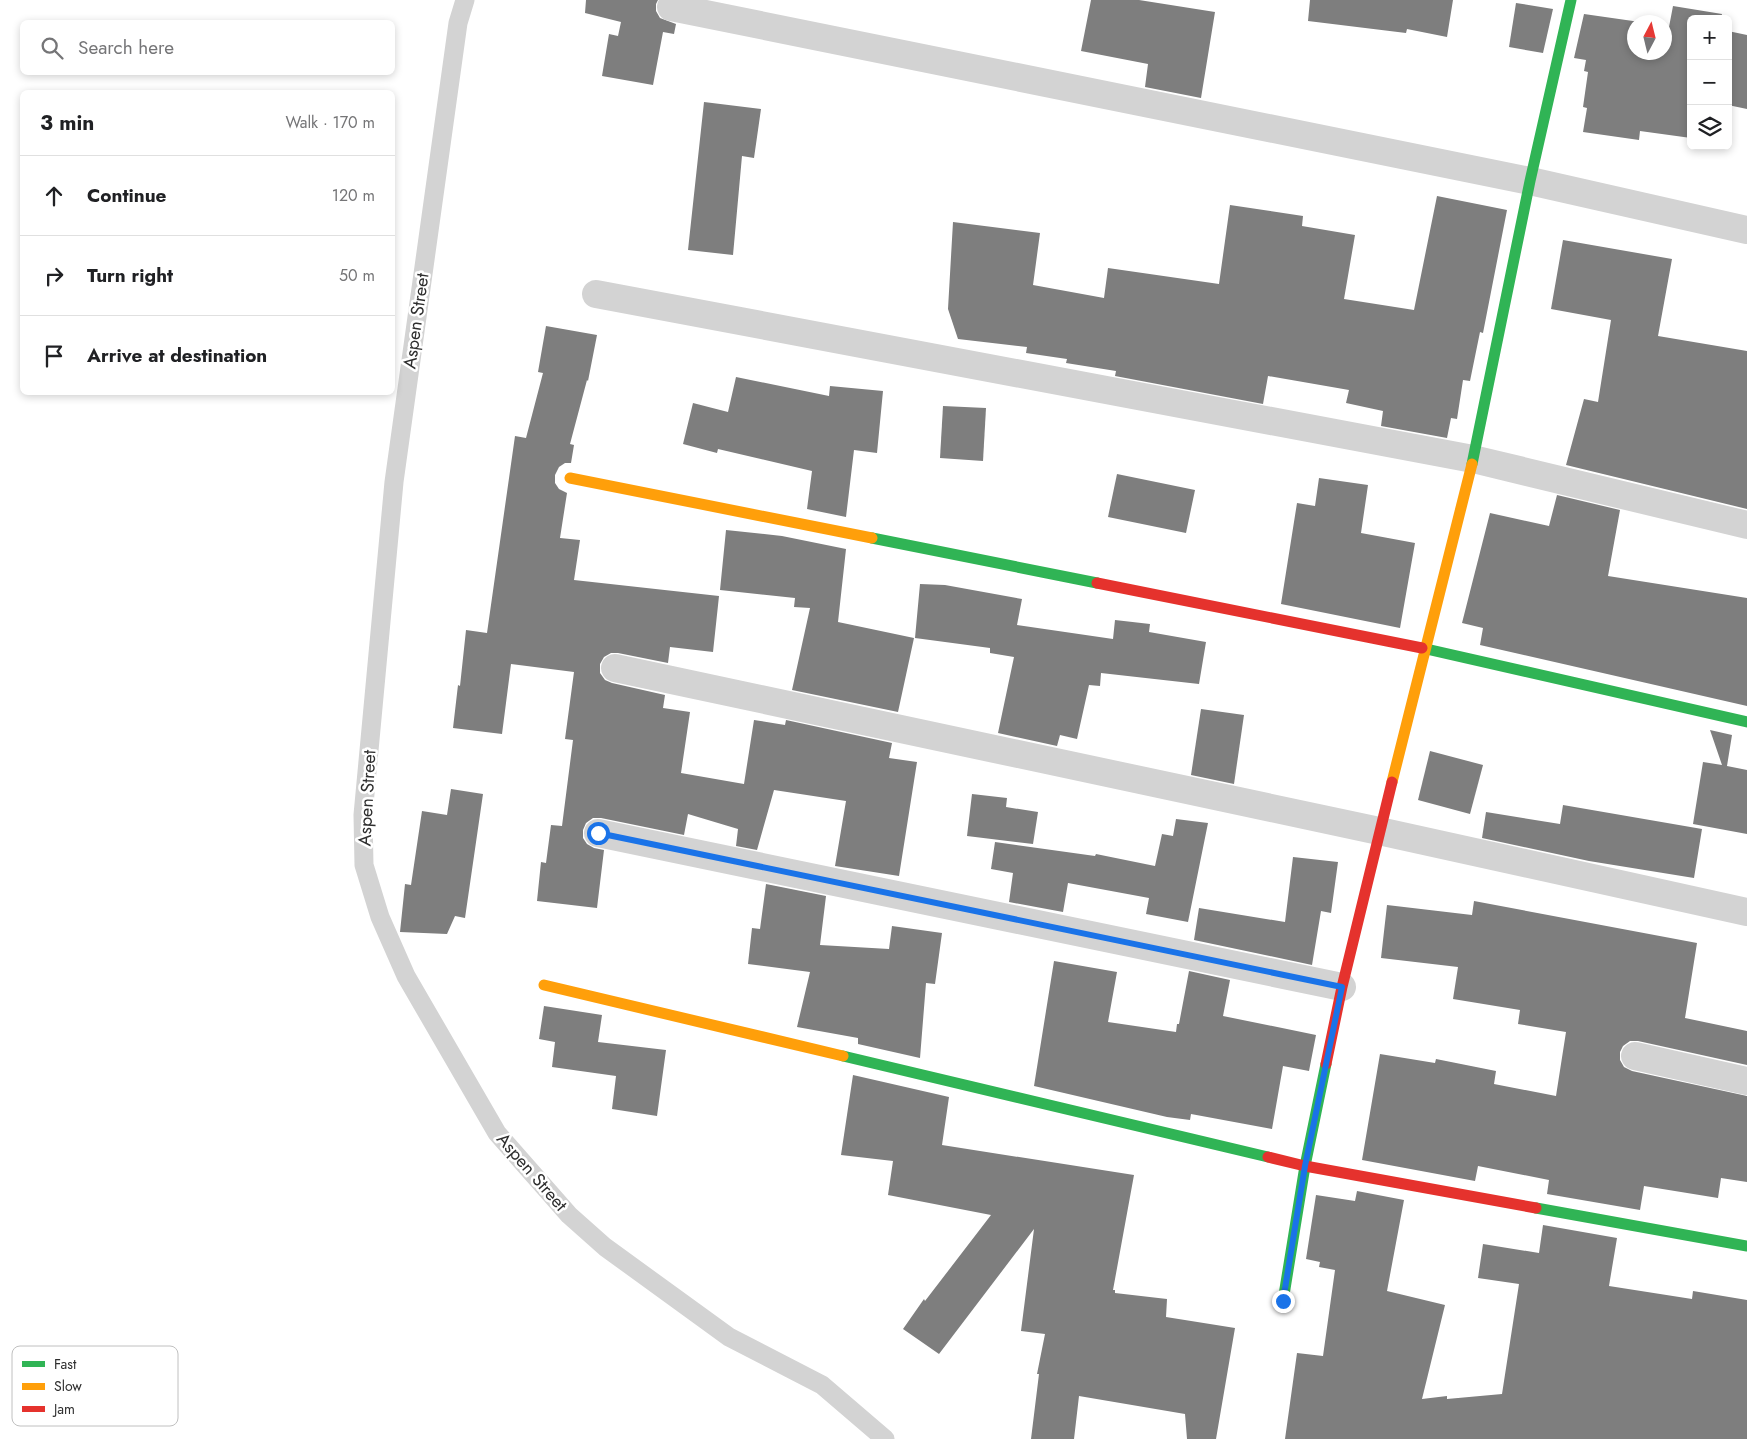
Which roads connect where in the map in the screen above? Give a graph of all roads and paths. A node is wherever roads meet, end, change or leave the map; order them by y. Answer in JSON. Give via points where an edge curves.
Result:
{"nodes":[{"id":1,"x":465,"y":0,"type":"edge"},
{"id":2,"x":1571,"y":0,"type":"edge"},
{"id":3,"x":671,"y":7,"type":"dead end"},
{"id":4,"x":1530,"y":181,"type":"junction"},
{"id":5,"x":1747,"y":230,"type":"edge"},
{"id":6,"x":596,"y":294,"type":"dead end"},
{"id":7,"x":1473,"y":459,"type":"junction"},
{"id":8,"x":570,"y":478,"type":"dead end"},
{"id":9,"x":1747,"y":525,"type":"edge"},
{"id":10,"x":1426,"y":649,"type":"junction"},
{"id":11,"x":615,"y":668,"type":"dead end"},
{"id":12,"x":1747,"y":722,"type":"edge"},
{"id":13,"x":1379,"y":831,"type":"junction"},
{"id":14,"x":598,"y":833,"type":"dead end"},
{"id":15,"x":1747,"y":912,"type":"edge"},
{"id":16,"x":544,"y":985,"type":"dead end"},
{"id":17,"x":1342,"y":987,"type":"junction"},
{"id":18,"x":1636,"y":1056,"type":"dead end"},
{"id":19,"x":1747,"y":1081,"type":"edge"},
{"id":20,"x":1305,"y":1166,"type":"junction"},
{"id":21,"x":1747,"y":1246,"type":"edge"},
{"id":22,"x":1283,"y":1301,"type":"dead end"},
{"id":23,"x":885,"y":1439,"type":"edge"}],
"edges":[{"from":1,"to":23,"type":"lane","name":"Aspen Street","via":[[458,23],[394,482],[362,815],[364,865],[380,917],[406,976],[497,1133],[568,1215],[605,1247],[729,1337],[822,1385]]},
{"from":2,"to":4,"type":"street"},
{"from":3,"to":4,"type":"street"},
{"from":4,"to":5,"type":"street"},
{"from":4,"to":7,"type":"street"},
{"from":6,"to":7,"type":"street"},
{"from":7,"to":9,"type":"street"},
{"from":7,"to":10,"type":"street"},
{"from":8,"to":10,"type":"street"},
{"from":10,"to":12,"type":"street"},
{"from":10,"to":13,"type":"street"},
{"from":11,"to":13,"type":"street"},
{"from":13,"to":15,"type":"street"},
{"from":13,"to":17,"type":"street"},
{"from":14,"to":17,"type":"street"},
{"from":16,"to":20,"type":"street"},
{"from":17,"to":20,"type":"street"},
{"from":18,"to":19,"type":"street"},
{"from":20,"to":21,"type":"street"},
{"from":20,"to":22,"type":"street"}]}
